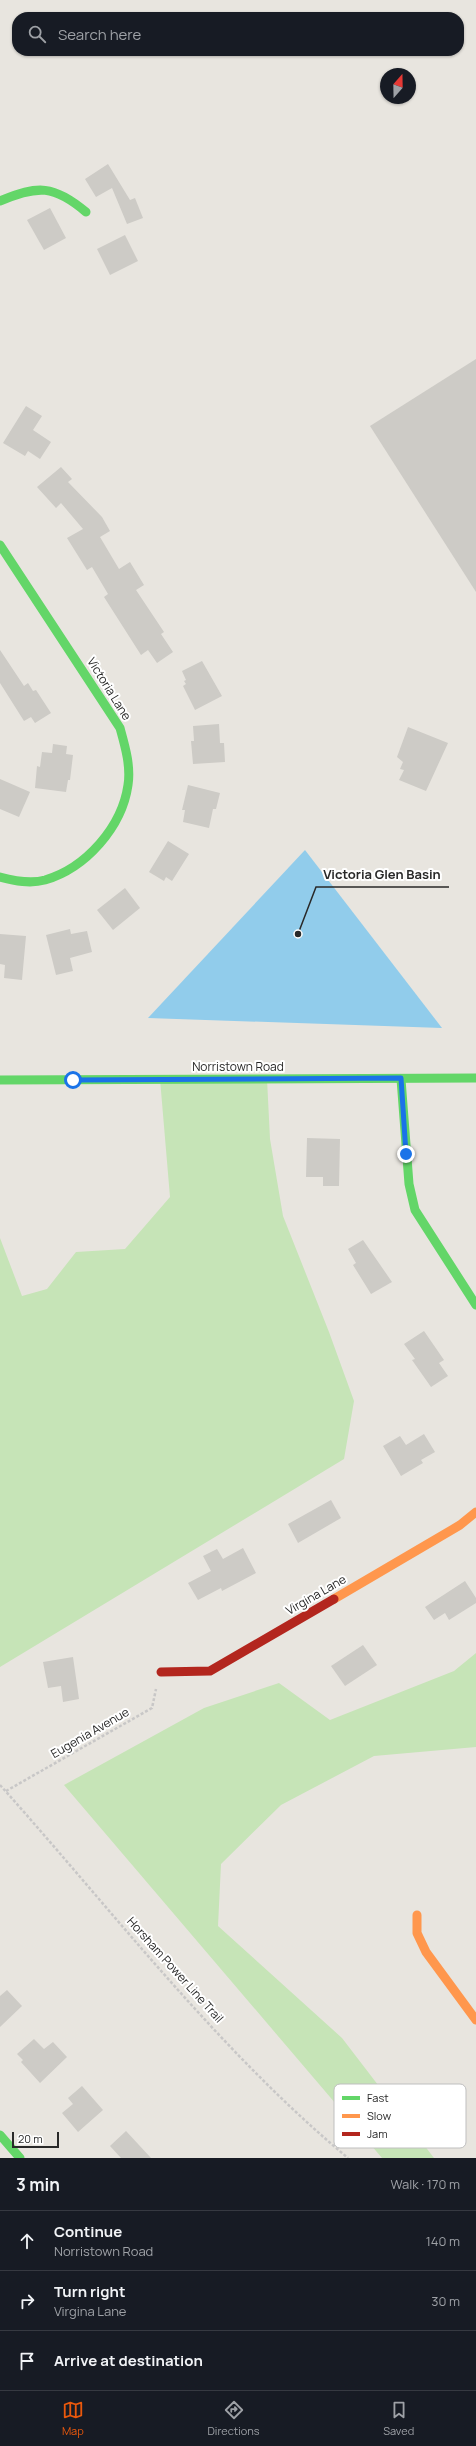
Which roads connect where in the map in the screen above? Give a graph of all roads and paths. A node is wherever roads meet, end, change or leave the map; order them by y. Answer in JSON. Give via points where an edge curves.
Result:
{"nodes":[{"id":1,"x":0,"y":201,"type":"edge"},
{"id":2,"x":86,"y":212,"type":"dead end"},
{"id":3,"x":0,"y":545,"type":"edge"},
{"id":4,"x":0,"y":877,"type":"edge"},
{"id":5,"x":401,"y":1078,"type":"junction"},
{"id":6,"x":476,"y":1078,"type":"edge"},
{"id":7,"x":0,"y":1080,"type":"edge"},
{"id":8,"x":476,"y":1306,"type":"edge"},
{"id":9,"x":476,"y":1512,"type":"edge"},
{"id":10,"x":161,"y":1672,"type":"joint"},
{"id":11,"x":0,"y":1785,"type":"edge"},
{"id":12,"x":6,"y":1792,"type":"junction"},
{"id":13,"x":417,"y":1914,"type":"dead end"},
{"id":14,"x":476,"y":2020,"type":"edge"},
{"id":15,"x":0,"y":2135,"type":"edge"},
{"id":16,"x":334,"y":2146,"type":"edge"},
{"id":17,"x":336,"y":2148,"type":"edge"},
{"id":18,"x":20,"y":2158,"type":"edge"},
{"id":19,"x":348,"y":2158,"type":"edge"}],
"edges":[{"from":1,"to":2,"type":"street","via":[[24,191],[44,188],[68,196]]},
{"from":3,"to":4,"type":"street","name":"Victoria Lane","via":[[120,728],[127,759],[128,785],[122,807],[102,841],[69,871],[41,881],[27,882]]},
{"from":5,"to":6,"type":"street","name":"Norristown Road"},
{"from":5,"to":7,"type":"street","name":"Norristown Road"},
{"from":5,"to":8,"type":"street","via":[[409,1184],[415,1210]]},
{"from":9,"to":10,"type":"street","name":"Virgina Lane","via":[[460,1525],[210,1671]]},
{"from":10,"to":12,"type":"path","name":"Eugenia Avenue","via":[[152,1708]]},
{"from":11,"to":12,"type":"path","name":"Horsham Power Line Trail"},
{"from":12,"to":16,"type":"path","name":"Horsham Power Line Trail","via":[[202,2014],[299,2117]]},
{"from":13,"to":14,"type":"street","via":[[417,1933],[426,1952]]},
{"from":15,"to":18,"type":"street"},
{"from":17,"to":19,"type":"path","name":"Horsham Power Line Trail"}]}
